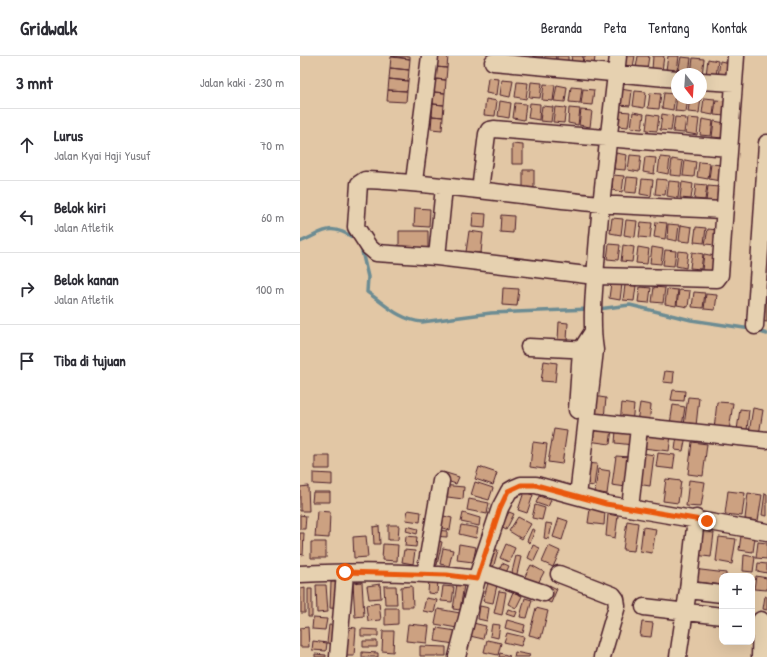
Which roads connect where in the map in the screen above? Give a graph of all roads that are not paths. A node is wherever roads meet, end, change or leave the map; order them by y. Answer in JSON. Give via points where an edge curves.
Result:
{"nodes":[{"id":1,"x":430,"y":56,"type":"edge"},
{"id":2,"x":618,"y":56,"type":"edge"},
{"id":3,"x":736,"y":56,"type":"edge"},
{"id":4,"x":493,"y":62,"type":"dead end"},
{"id":5,"x":616,"y":74,"type":"junction"},
{"id":6,"x":671,"y":79,"type":"edge"},
{"id":7,"x":707,"y":81,"type":"edge"},
{"id":8,"x":734,"y":83,"type":"junction"},
{"id":9,"x":609,"y":138,"type":"junction"},
{"id":10,"x":767,"y":143,"type":"edge"},
{"id":11,"x":729,"y":148,"type":"junction"},
{"id":12,"x":414,"y":182,"type":"junction"},
{"id":13,"x":444,"y":187,"type":"junction"},
{"id":14,"x":480,"y":190,"type":"junction"},
{"id":15,"x":601,"y":204,"type":"junction"},
{"id":16,"x":725,"y":210,"type":"junction"},
{"id":17,"x":437,"y":257,"type":"junction"},
{"id":18,"x":595,"y":276,"type":"junction"},
{"id":19,"x":755,"y":326,"type":"dead end"},
{"id":20,"x":529,"y":347,"type":"dead end"},
{"id":21,"x":588,"y":350,"type":"junction"},
{"id":22,"x":596,"y":422,"type":"dead end"},
{"id":23,"x":639,"y":428,"type":"junction"},
{"id":24,"x":767,"y":440,"type":"edge"},
{"id":25,"x":441,"y":481,"type":"dead end"},
{"id":26,"x":572,"y":495,"type":"junction"},
{"id":27,"x":630,"y":508,"type":"junction"},
{"id":28,"x":696,"y":518,"type":"junction"},
{"id":29,"x":767,"y":532,"type":"edge"},
{"id":30,"x":345,"y":572,"type":"junction"},
{"id":31,"x":300,"y":574,"type":"edge"},
{"id":32,"x":424,"y":574,"type":"junction"},
{"id":33,"x":559,"y":574,"type":"dead end"},
{"id":34,"x":478,"y":575,"type":"junction"},
{"id":35,"x":688,"y":590,"type":"junction"},
{"id":36,"x":544,"y":593,"type":"dead end"},
{"id":37,"x":719,"y":594,"type":"edge"},
{"id":38,"x":644,"y":607,"type":"dead end"},
{"id":39,"x":685,"y":613,"type":"junction"},
{"id":40,"x":719,"y":616,"type":"edge"},
{"id":41,"x":760,"y":620,"type":"edge"},
{"id":42,"x":338,"y":657,"type":"edge"},
{"id":43,"x":457,"y":657,"type":"edge"},
{"id":44,"x":602,"y":657,"type":"edge"},
{"id":45,"x":678,"y":657,"type":"edge"},
{"id":46,"x":760,"y":657,"type":"edge"}],
"edges":[{"from":1,"to":12,"type":"street"},
{"from":2,"to":5,"type":"street"},
{"from":3,"to":8,"type":"street"},
{"from":4,"to":5,"type":"street"},
{"from":5,"to":6,"type":"street"},
{"from":5,"to":9,"type":"street"},
{"from":7,"to":8,"type":"street"},
{"from":8,"to":11,"type":"street"},
{"from":9,"to":11,"type":"street"},
{"from":9,"to":14,"type":"street","via":[[489,130]]},
{"from":9,"to":15,"type":"street"},
{"from":10,"to":19,"type":"street"},
{"from":11,"to":16,"type":"street"},
{"from":12,"to":13,"type":"street"},
{"from":12,"to":17,"type":"street","via":[[361,181],[356,227],[376,253]]},
{"from":13,"to":14,"type":"street"},
{"from":13,"to":17,"type":"street"},
{"from":14,"to":15,"type":"street"},
{"from":15,"to":16,"type":"street"},
{"from":15,"to":18,"type":"street"},
{"from":16,"to":18,"type":"street","via":[[718,279]]},
{"from":17,"to":18,"type":"street"},
{"from":18,"to":21,"type":"street","via":[[593,319]]},
{"from":20,"to":21,"type":"street"},
{"from":21,"to":26,"type":"street"},
{"from":22,"to":23,"type":"street"},
{"from":23,"to":24,"type":"street"},
{"from":23,"to":27,"type":"street"},
{"from":25,"to":32,"type":"street"},
{"from":26,"to":27,"type":"street"},
{"from":26,"to":34,"type":"street","via":[[536,485],[521,485],[508,491]]},
{"from":27,"to":28,"type":"street"},
{"from":28,"to":29,"type":"street"},
{"from":28,"to":35,"type":"street"},
{"from":30,"to":31,"type":"street"},
{"from":30,"to":32,"type":"street"},
{"from":30,"to":42,"type":"street"},
{"from":32,"to":34,"type":"street"},
{"from":33,"to":44,"type":"street","via":[[613,595],[616,599],[617,606]]},
{"from":34,"to":36,"type":"street"},
{"from":34,"to":43,"type":"street"},
{"from":35,"to":37,"type":"street"},
{"from":35,"to":39,"type":"street"},
{"from":38,"to":39,"type":"street"},
{"from":39,"to":40,"type":"street"},
{"from":39,"to":45,"type":"street"},
{"from":41,"to":46,"type":"street"}]}
